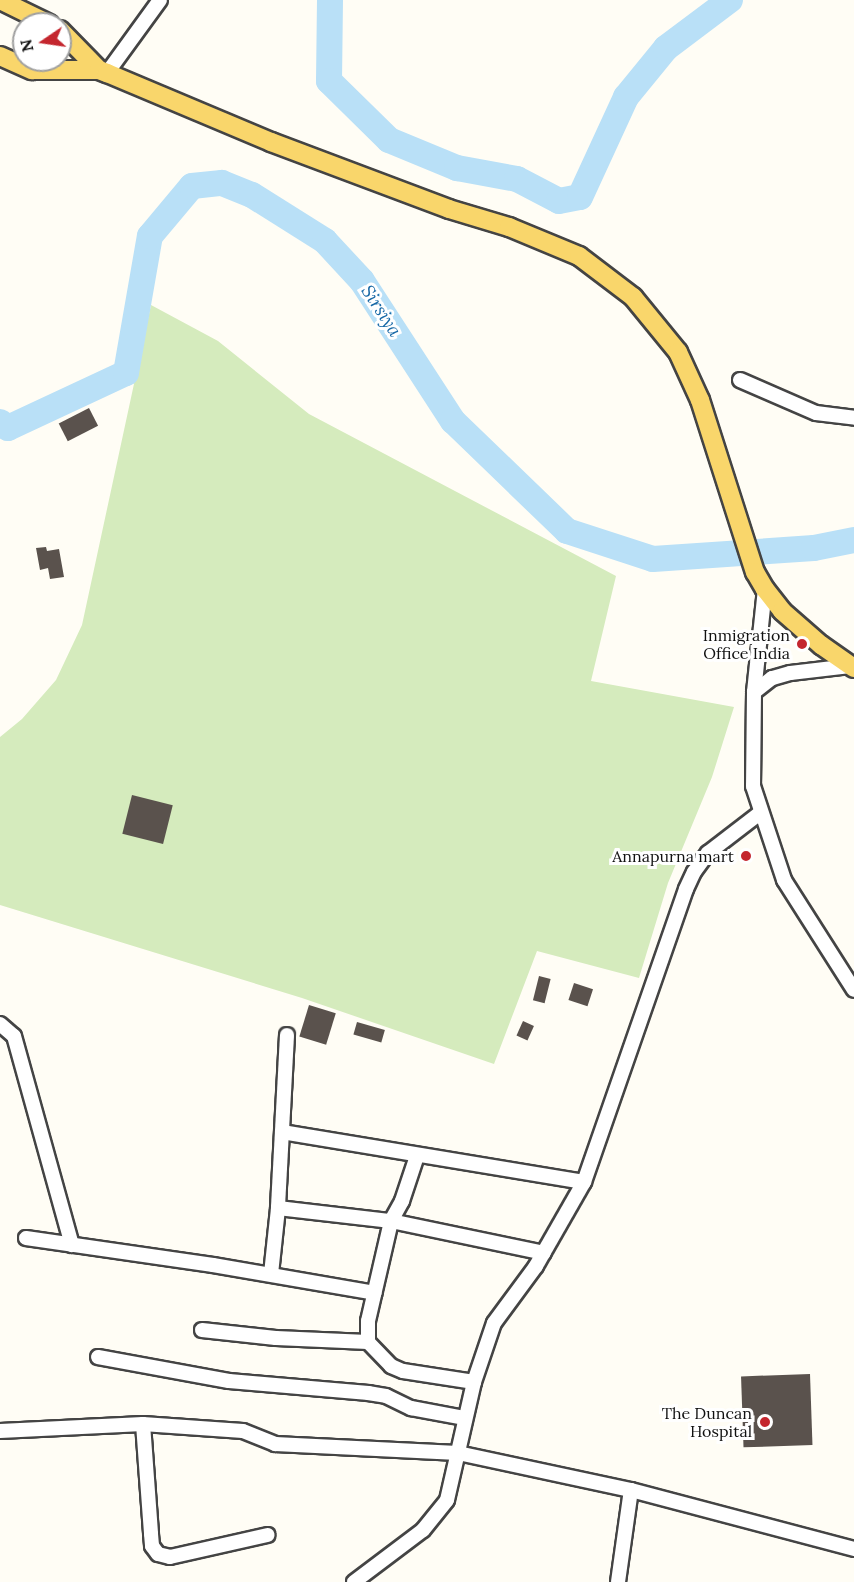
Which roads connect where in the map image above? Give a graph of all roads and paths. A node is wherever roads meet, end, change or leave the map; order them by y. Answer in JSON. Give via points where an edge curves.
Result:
{"nodes":[{"id":1,"x":0,"y":0,"type":"edge"},
{"id":2,"x":160,"y":0,"type":"edge"},
{"id":3,"x":24,"y":12,"type":"edge"},
{"id":4,"x":72,"y":41,"type":"edge"},
{"id":5,"x":0,"y":56,"type":"edge"},
{"id":6,"x":103,"y":71,"type":"junction"},
{"id":7,"x":740,"y":380,"type":"dead end"},
{"id":8,"x":854,"y":418,"type":"edge"},
{"id":9,"x":765,"y":590,"type":"junction"},
{"id":10,"x":852,"y":667,"type":"edge"},
{"id":11,"x":754,"y":692,"type":"junction"},
{"id":12,"x":760,"y":813,"type":"junction"},
{"id":13,"x":854,"y":990,"type":"edge"},
{"id":14,"x":0,"y":1024,"type":"edge"},
{"id":15,"x":287,"y":1035,"type":"dead end"},
{"id":16,"x":282,"y":1132,"type":"junction"},
{"id":17,"x":417,"y":1156,"type":"junction"},
{"id":18,"x":584,"y":1182,"type":"junction"},
{"id":19,"x":278,"y":1208,"type":"junction"},
{"id":20,"x":391,"y":1221,"type":"junction"},
{"id":21,"x":26,"y":1238,"type":"dead end"},
{"id":22,"x":72,"y":1245,"type":"junction"},
{"id":23,"x":544,"y":1254,"type":"junction"},
{"id":24,"x":271,"y":1274,"type":"junction"},
{"id":25,"x":375,"y":1293,"type":"junction"},
{"id":26,"x":202,"y":1330,"type":"dead end"},
{"id":27,"x":368,"y":1342,"type":"junction"},
{"id":28,"x":98,"y":1357,"type":"dead end"},
{"id":29,"x":474,"y":1382,"type":"junction"},
{"id":30,"x":465,"y":1418,"type":"junction"},
{"id":31,"x":143,"y":1424,"type":"junction"},
{"id":32,"x":0,"y":1431,"type":"edge"},
{"id":33,"x":458,"y":1453,"type":"junction"},
{"id":34,"x":631,"y":1490,"type":"junction"},
{"id":35,"x":268,"y":1534,"type":"dead end"},
{"id":36,"x":854,"y":1549,"type":"edge"},
{"id":37,"x":354,"y":1582,"type":"edge"},
{"id":38,"x":618,"y":1582,"type":"edge"}],
"edges":[{"from":1,"to":3,"type":"main road"},
{"from":2,"to":6,"type":"street"},
{"from":4,"to":6,"type":"main road"},
{"from":5,"to":6,"type":"main road","via":[[32,70]]},
{"from":6,"to":9,"type":"main road","via":[[271,142],[449,209],[510,227],[579,256],[633,297],[678,351],[700,400]]},
{"from":7,"to":8,"type":"street","via":[[816,413]]},
{"from":9,"to":10,"type":"main road","via":[[782,611]]},
{"from":9,"to":11,"type":"street"},
{"from":10,"to":11,"type":"street","via":[[772,678]]},
{"from":11,"to":12,"type":"street","via":[[753,786]]},
{"from":12,"to":13,"type":"street","via":[[784,880]]},
{"from":12,"to":18,"type":"street","via":[[708,853],[694,872]]},
{"from":14,"to":22,"type":"street","via":[[14,1036]]},
{"from":15,"to":16,"type":"street"},
{"from":16,"to":17,"type":"street"},
{"from":16,"to":19,"type":"street"},
{"from":17,"to":18,"type":"street"},
{"from":17,"to":20,"type":"street"},
{"from":18,"to":23,"type":"street"},
{"from":19,"to":20,"type":"street"},
{"from":19,"to":24,"type":"street"},
{"from":20,"to":23,"type":"street"},
{"from":20,"to":25,"type":"street"},
{"from":21,"to":22,"type":"street"},
{"from":22,"to":24,"type":"street"},
{"from":23,"to":29,"type":"street","via":[[494,1323]]},
{"from":24,"to":25,"type":"street"},
{"from":25,"to":27,"type":"street"},
{"from":26,"to":27,"type":"street"},
{"from":27,"to":29,"type":"street","via":[[391,1366],[403,1371]]},
{"from":28,"to":30,"type":"street","via":[[229,1381],[368,1393],[386,1396],[411,1408]]},
{"from":29,"to":30,"type":"street"},
{"from":30,"to":33,"type":"street"},
{"from":31,"to":32,"type":"street"},
{"from":31,"to":33,"type":"street","via":[[243,1431],[275,1444]]},
{"from":31,"to":35,"type":"street","via":[[152,1546],[158,1554],[170,1557]]},
{"from":33,"to":34,"type":"street"},
{"from":33,"to":37,"type":"street","via":[[447,1500],[423,1530]]},
{"from":34,"to":36,"type":"street"},
{"from":34,"to":38,"type":"street"}]}
